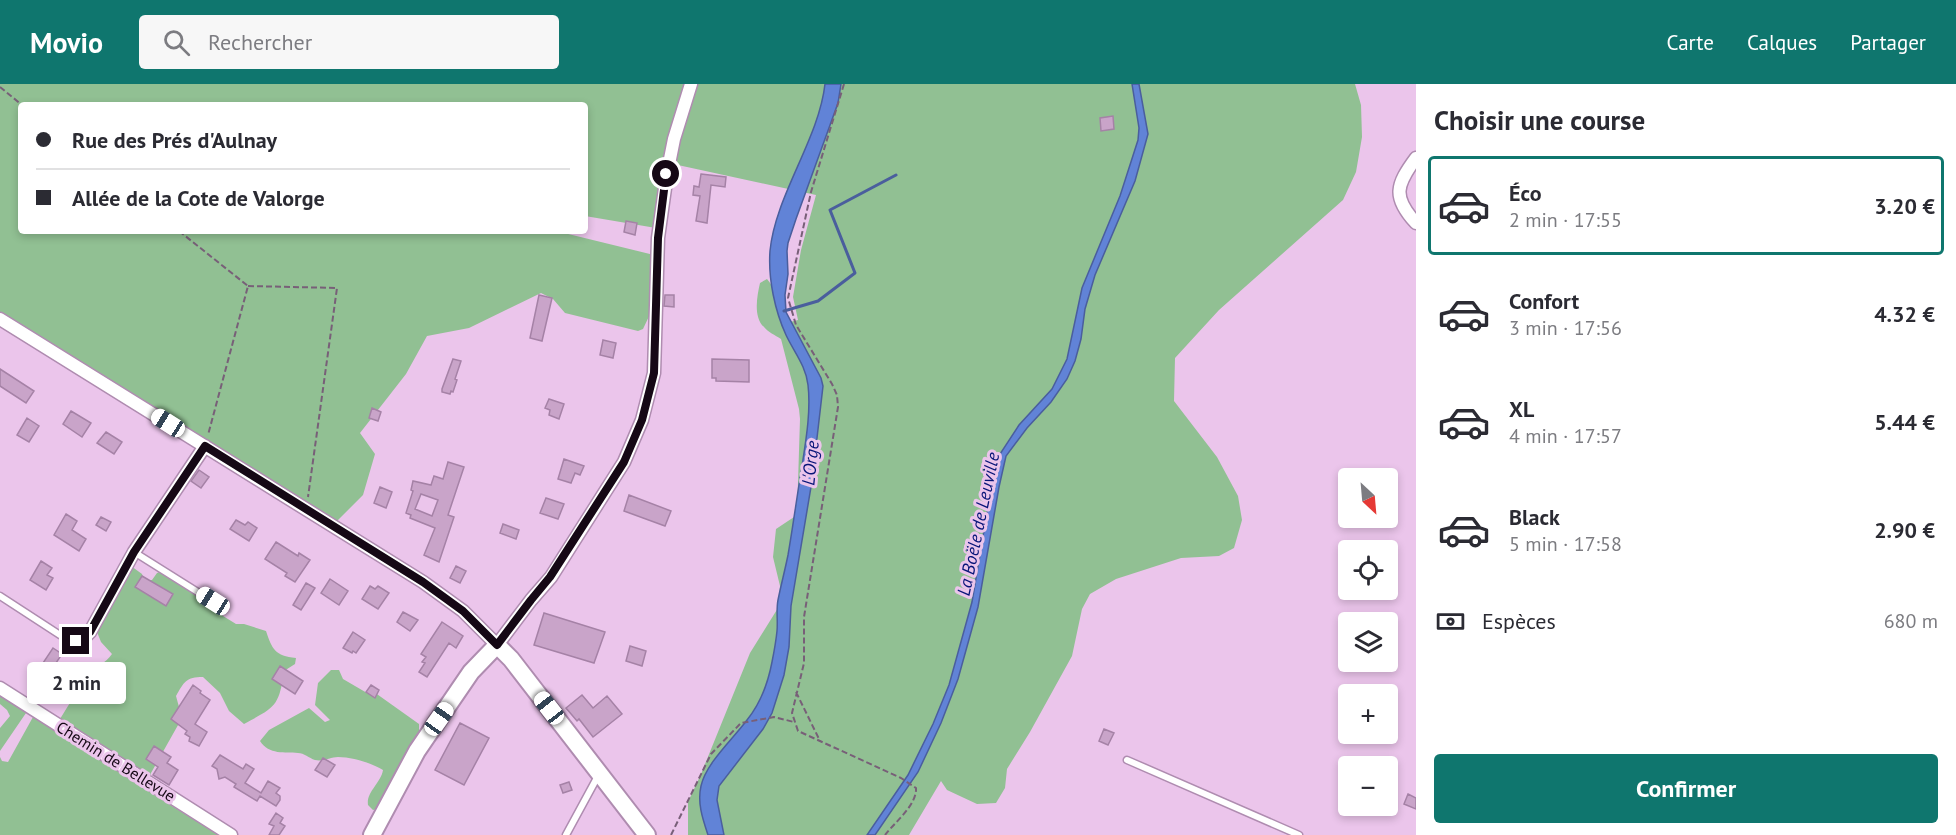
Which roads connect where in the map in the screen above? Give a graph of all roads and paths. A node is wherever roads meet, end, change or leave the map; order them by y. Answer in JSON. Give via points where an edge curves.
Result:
{"nodes":[{"id":1,"x":691,"y":84,"type":"edge"},
{"id":2,"x":844,"y":84,"type":"edge"},
{"id":3,"x":0,"y":87,"type":"edge"},
{"id":4,"x":18,"y":102,"type":"edge"},
{"id":5,"x":1416,"y":159,"type":"edge"},
{"id":6,"x":1416,"y":223,"type":"edge"},
{"id":7,"x":183,"y":234,"type":"edge"},
{"id":8,"x":248,"y":286,"type":"junction"},
{"id":9,"x":0,"y":319,"type":"edge"},
{"id":10,"x":205,"y":446,"type":"junction"},
{"id":11,"x":307,"y":509,"type":"junction"},
{"id":12,"x":134,"y":552,"type":"junction"},
{"id":13,"x":0,"y":596,"type":"edge"},
{"id":14,"x":213,"y":601,"type":"dead end"},
{"id":15,"x":76,"y":641,"type":"joint"},
{"id":16,"x":497,"y":645,"type":"junction"},
{"id":17,"x":0,"y":688,"type":"edge"},
{"id":18,"x":796,"y":692,"type":"junction"},
{"id":19,"x":794,"y":722,"type":"junction"},
{"id":20,"x":820,"y":741,"type":"junction"},
{"id":21,"x":1127,"y":760,"type":"dead end"},
{"id":22,"x":599,"y":773,"type":"junction"},
{"id":23,"x":231,"y":835,"type":"edge"},
{"id":24,"x":372,"y":835,"type":"edge"},
{"id":25,"x":566,"y":835,"type":"edge"},
{"id":26,"x":647,"y":835,"type":"edge"},
{"id":27,"x":671,"y":835,"type":"edge"},
{"id":28,"x":885,"y":835,"type":"edge"},
{"id":29,"x":1299,"y":835,"type":"edge"}],
"edges":[{"from":1,"to":16,"type":"street","via":[[665,182],[658,238],[654,373],[642,420],[624,462],[550,577]]},
{"from":2,"to":18,"type":"path","via":[[811,192],[788,298],[796,325],[837,394],[838,407],[804,617],[804,663]]},
{"from":3,"to":4,"type":"path"},
{"from":5,"to":6,"type":"street","via":[[1398,191],[1406,213]]},
{"from":7,"to":8,"type":"path"},
{"from":8,"to":10,"type":"path"},
{"from":8,"to":11,"type":"path","via":[[337,288]]},
{"from":9,"to":10,"type":"street"},
{"from":10,"to":11,"type":"street"},
{"from":10,"to":12,"type":"street"},
{"from":11,"to":16,"type":"street","via":[[434,590],[474,620]]},
{"from":12,"to":14,"type":"lane"},
{"from":12,"to":15,"type":"street","via":[[90,632]]},
{"from":13,"to":15,"type":"lane"},
{"from":16,"to":22,"type":"street"},
{"from":16,"to":24,"type":"street","via":[[471,672],[417,751]]},
{"from":17,"to":23,"type":"street","name":"Chemin de Bellevue"},
{"from":18,"to":19,"type":"path"},
{"from":18,"to":20,"type":"path"},
{"from":19,"to":20,"type":"path","via":[[798,731]]},
{"from":19,"to":27,"type":"path","via":[[774,717],[741,723],[711,753]]},
{"from":20,"to":28,"type":"path","via":[[916,788],[910,804]]},
{"from":21,"to":29,"type":"lane"},
{"from":22,"to":25,"type":"lane"},
{"from":22,"to":26,"type":"street"}]}
